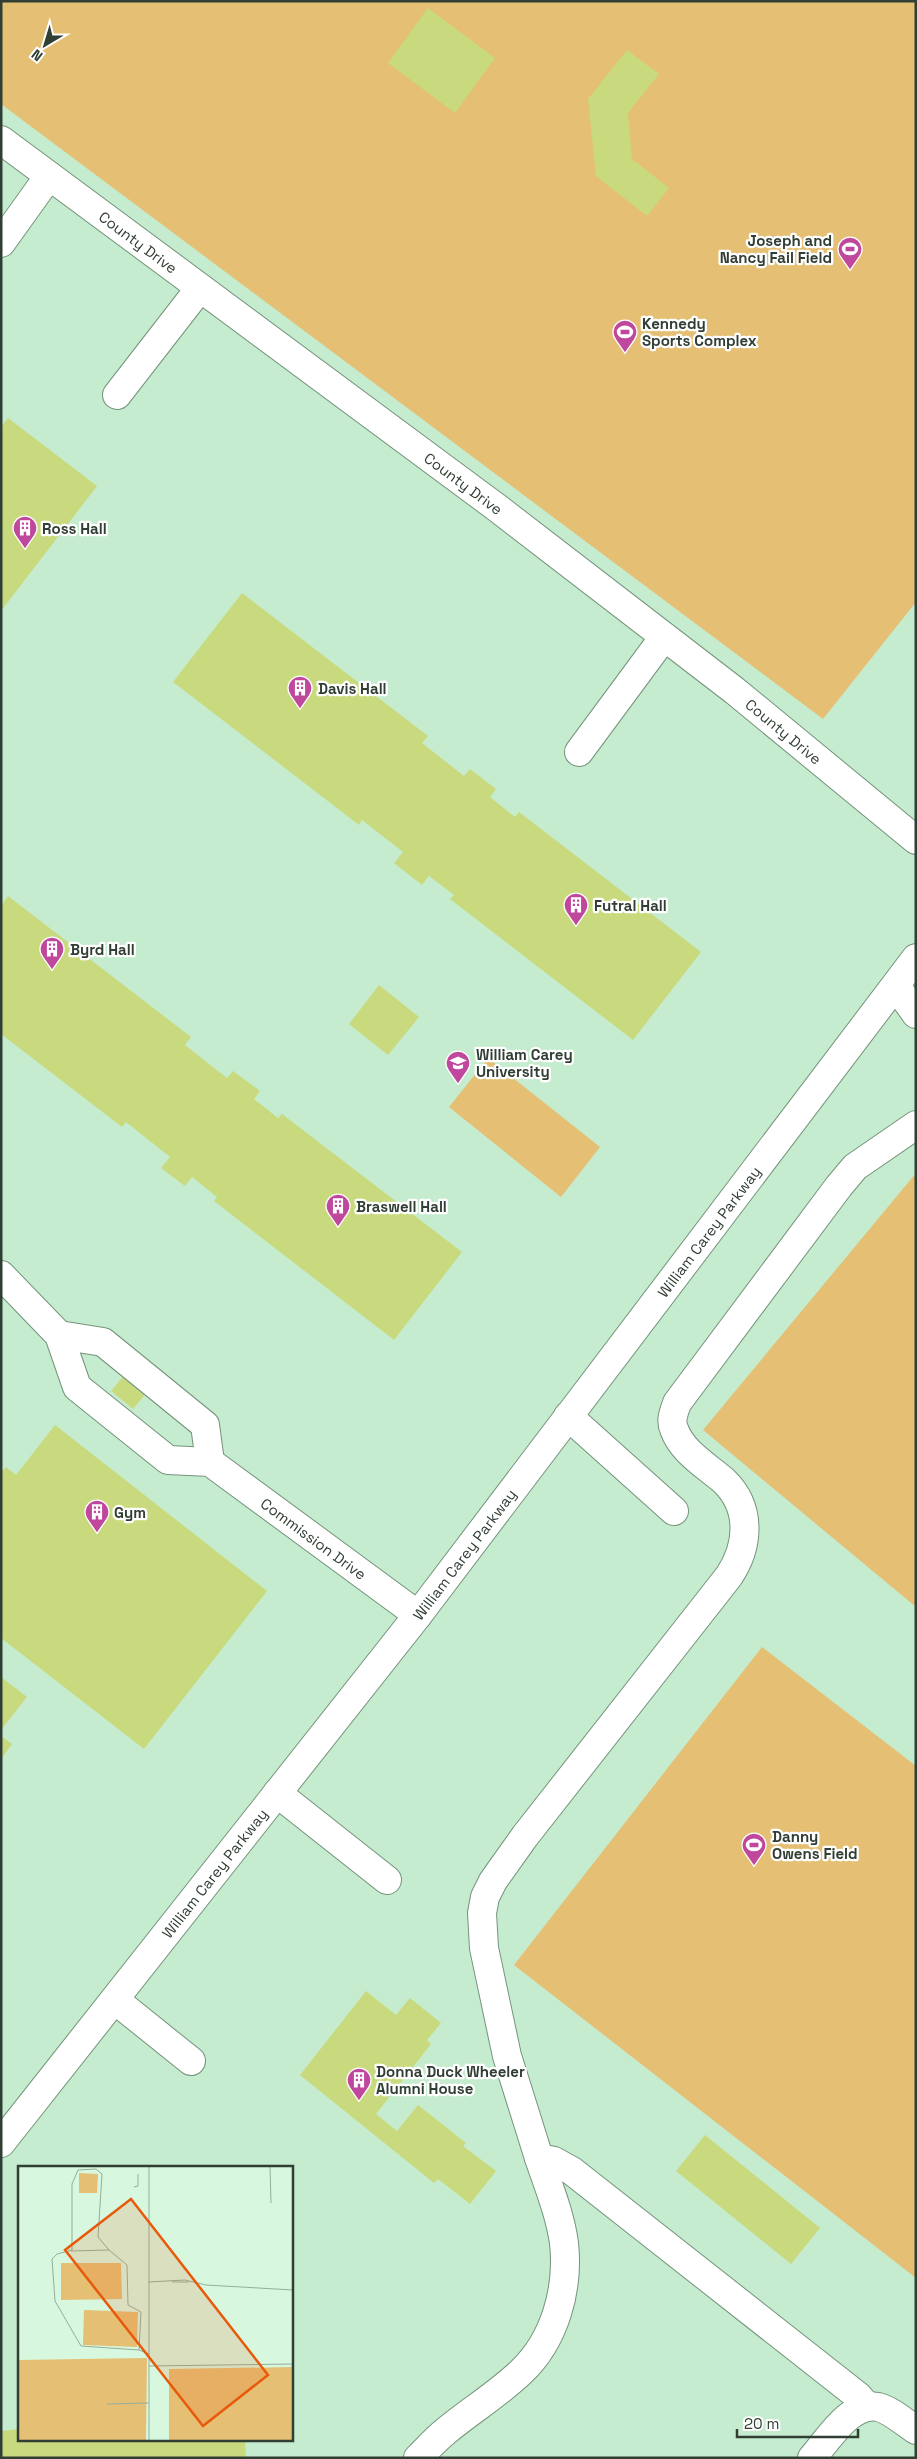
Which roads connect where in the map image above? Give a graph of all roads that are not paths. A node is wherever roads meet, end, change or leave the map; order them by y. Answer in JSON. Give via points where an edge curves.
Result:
{"nodes":[{"id":1,"x":1,"y":140,"type":"edge"},
{"id":2,"x":50,"y":176,"type":"junction"},
{"id":3,"x":1,"y":242,"type":"edge"},
{"id":4,"x":200,"y":288,"type":"junction"},
{"id":5,"x":117,"y":395,"type":"dead end"},
{"id":6,"x":664,"y":636,"type":"junction"},
{"id":7,"x":579,"y":752,"type":"dead end"},
{"id":8,"x":916,"y":840,"type":"edge"},
{"id":9,"x":916,"y":958,"type":"edge"},
{"id":10,"x":896,"y":986,"type":"junction"},
{"id":11,"x":916,"y":1014,"type":"edge"},
{"id":12,"x":916,"y":1125,"type":"edge"},
{"id":13,"x":1,"y":1275,"type":"edge"},
{"id":14,"x":59,"y":1335,"type":"junction"},
{"id":15,"x":568,"y":1416,"type":"junction"},
{"id":16,"x":210,"y":1462,"type":"junction"},
{"id":17,"x":674,"y":1511,"type":"dead end"},
{"id":18,"x":418,"y":1615,"type":"junction"},
{"id":19,"x":277,"y":1793,"type":"junction"},
{"id":20,"x":387,"y":1880,"type":"dead end"},
{"id":21,"x":115,"y":2000,"type":"junction"},
{"id":22,"x":191,"y":2061,"type":"dead end"},
{"id":23,"x":1,"y":2143,"type":"edge"},
{"id":24,"x":539,"y":2158,"type":"junction"},
{"id":25,"x":867,"y":2406,"type":"junction"},
{"id":26,"x":916,"y":2430,"type":"edge"},
{"id":27,"x":418,"y":2458,"type":"edge"},
{"id":28,"x":812,"y":2458,"type":"edge"}],
"edges":[{"from":1,"to":2,"type":"street","name":"County Drive"},
{"from":2,"to":3,"type":"street"},
{"from":2,"to":4,"type":"street","name":"County Drive"},
{"from":4,"to":5,"type":"street"},
{"from":4,"to":6,"type":"street","name":"County Drive"},
{"from":6,"to":7,"type":"street"},
{"from":6,"to":8,"type":"street","name":"County Drive"},
{"from":9,"to":10,"type":"street","name":"William Carey Parkway"},
{"from":10,"to":11,"type":"street"},
{"from":10,"to":15,"type":"street","name":"William Carey Parkway"},
{"from":12,"to":24,"type":"street","via":[[855,1168],[839,1186],[676,1403],[672,1416],[677,1437],[725,1482],[741,1511],[745,1525],[743,1550],[729,1576],[525,1836],[485,1897],[482,1913],[484,1948],[507,2056]]},
{"from":13,"to":14,"type":"street"},
{"from":14,"to":16,"type":"street","via":[[103,1342],[205,1425]]},
{"from":14,"to":16,"type":"street","via":[[77,1386],[168,1460]]},
{"from":15,"to":17,"type":"street"},
{"from":15,"to":18,"type":"street","name":"William Carey Parkway"},
{"from":16,"to":18,"type":"street","name":"Commission Drive"},
{"from":18,"to":19,"type":"street","name":"William Carey Parkway"},
{"from":19,"to":20,"type":"street"},
{"from":19,"to":21,"type":"street","name":"William Carey Parkway"},
{"from":21,"to":22,"type":"street"},
{"from":21,"to":23,"type":"street","name":"William Carey Parkway"},
{"from":24,"to":25,"type":"street","via":[[572,2171]]},
{"from":24,"to":27,"type":"street","via":[[564,2241],[566,2264],[555,2320],[534,2359],[521,2373],[443,2433]]},
{"from":25,"to":26,"type":"street","via":[[880,2407]]},
{"from":25,"to":28,"type":"street","via":[[852,2414]]}]}
